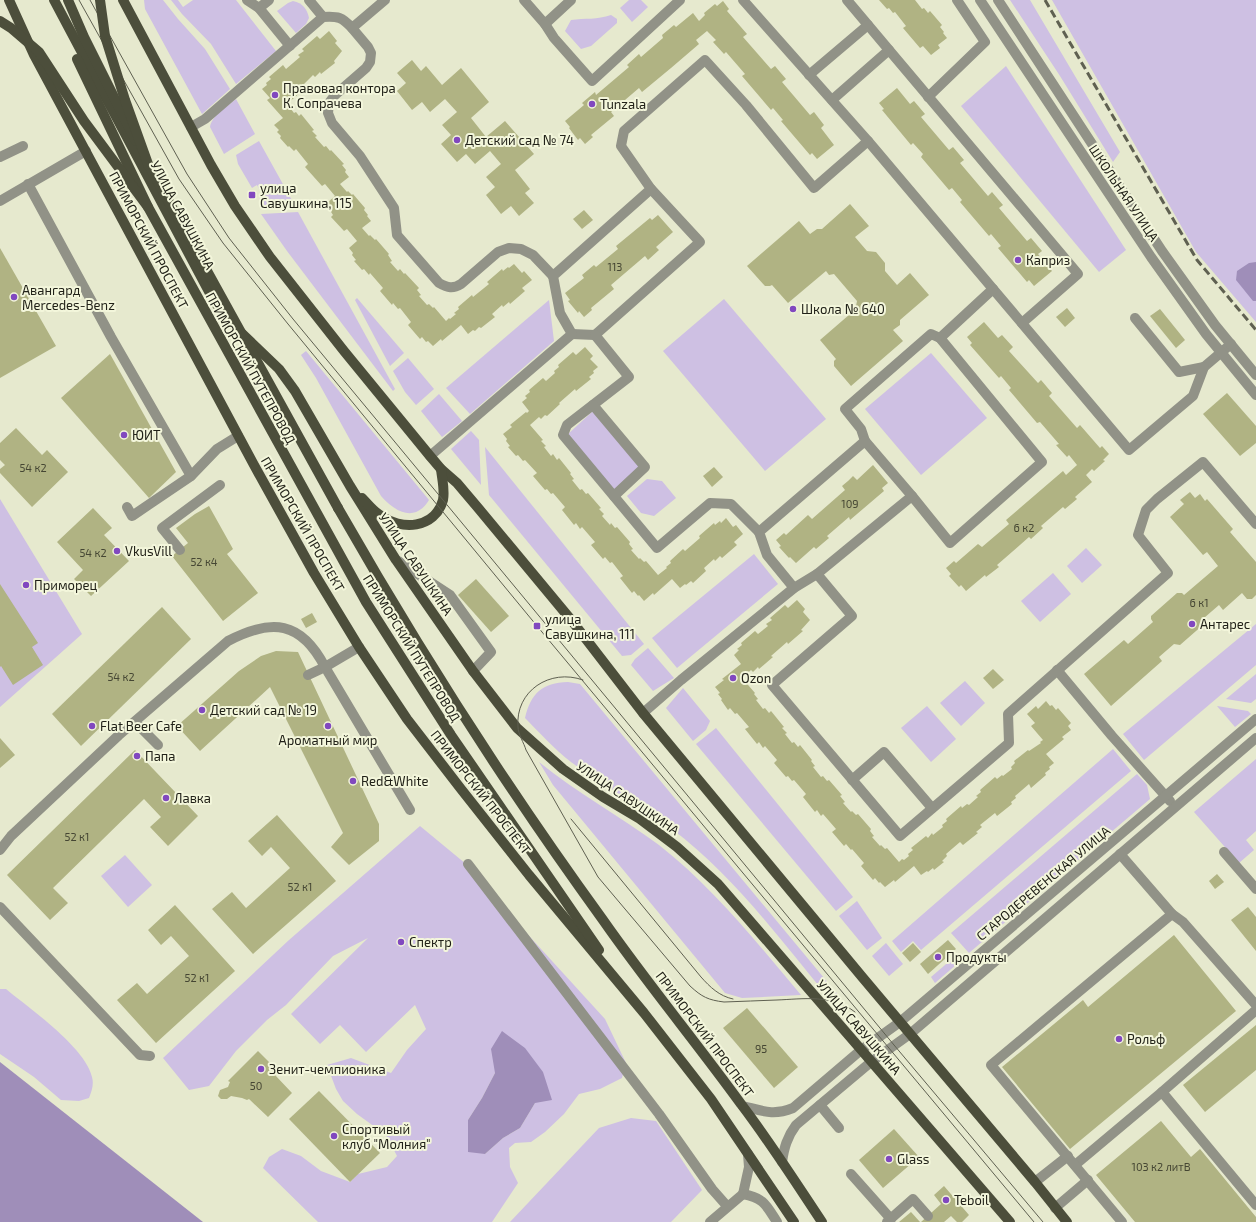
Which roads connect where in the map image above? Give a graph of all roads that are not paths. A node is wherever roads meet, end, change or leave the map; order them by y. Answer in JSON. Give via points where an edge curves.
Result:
{"nodes":[{"id":1,"x":53,"y":0,"type":"edge"},
{"id":2,"x":68,"y":0,"type":"edge"},
{"id":3,"x":100,"y":0,"type":"edge"},
{"id":4,"x":123,"y":0,"type":"edge"},
{"id":5,"x":247,"y":0,"type":"edge"},
{"id":6,"x":269,"y":0,"type":"edge"},
{"id":7,"x":308,"y":0,"type":"edge"},
{"id":8,"x":385,"y":0,"type":"edge"},
{"id":9,"x":524,"y":0,"type":"edge"},
{"id":10,"x":571,"y":0,"type":"edge"},
{"id":11,"x":680,"y":0,"type":"edge"},
{"id":12,"x":743,"y":0,"type":"edge"},
{"id":13,"x":847,"y":0,"type":"edge"},
{"id":14,"x":957,"y":0,"type":"edge"},
{"id":15,"x":980,"y":0,"type":"edge"},
{"id":16,"x":998,"y":0,"type":"edge"},
{"id":17,"x":9,"y":1,"type":"edge"},
{"id":18,"x":259,"y":8,"type":"junction"},
{"id":19,"x":323,"y":17,"type":"junction"},
{"id":20,"x":0,"y":21,"type":"edge"},
{"id":21,"x":545,"y":24,"type":"junction"},
{"id":22,"x":868,"y":25,"type":"junction"},
{"id":23,"x":352,"y":28,"type":"junction"},
{"id":24,"x":290,"y":46,"type":"junction"},
{"id":25,"x":889,"y":50,"type":"junction"},
{"id":26,"x":809,"y":75,"type":"junction"},
{"id":27,"x":928,"y":97,"type":"junction"},
{"id":28,"x":832,"y":100,"type":"junction"},
{"id":29,"x":191,"y":127,"type":"junction"},
{"id":30,"x":868,"y":141,"type":"junction"},
{"id":31,"x":23,"y":146,"type":"dead end"},
{"id":32,"x":86,"y":151,"type":"junction"},
{"id":33,"x":0,"y":157,"type":"edge"},
{"id":34,"x":148,"y":164,"type":"junction"},
{"id":35,"x":28,"y":184,"type":"junction"},
{"id":36,"x":651,"y":189,"type":"junction"},
{"id":37,"x":0,"y":201,"type":"edge"},
{"id":38,"x":148,"y":207,"type":"junction"},
{"id":39,"x":553,"y":276,"type":"junction"},
{"id":40,"x":993,"y":288,"type":"junction"},
{"id":41,"x":1135,"y":318,"type":"dead end"},
{"id":42,"x":1022,"y":323,"type":"junction"},
{"id":43,"x":572,"y":334,"type":"junction"},
{"id":44,"x":595,"y":335,"type":"junction"},
{"id":45,"x":940,"y":338,"type":"junction"},
{"id":46,"x":1231,"y":344,"type":"junction"},
{"id":47,"x":1221,"y":353,"type":"junction"},
{"id":48,"x":1204,"y":367,"type":"junction"},
{"id":49,"x":1256,"y":375,"type":"edge"},
{"id":50,"x":1256,"y":395,"type":"edge"},
{"id":51,"x":593,"y":405,"type":"junction"},
{"id":52,"x":238,"y":436,"type":"junction"},
{"id":53,"x":865,"y":441,"type":"junction"},
{"id":54,"x":430,"y":456,"type":"junction"},
{"id":55,"x":441,"y":469,"type":"junction"},
{"id":56,"x":191,"y":476,"type":"junction"},
{"id":57,"x":220,"y":485,"type":"dead end"},
{"id":58,"x":350,"y":486,"type":"junction"},
{"id":59,"x":614,"y":496,"type":"junction"},
{"id":60,"x":912,"y":496,"type":"junction"},
{"id":61,"x":127,"y":507,"type":"dead end"},
{"id":62,"x":1256,"y":524,"type":"edge"},
{"id":63,"x":759,"y":532,"type":"junction"},
{"id":64,"x":180,"y":550,"type":"dead end"},
{"id":65,"x":396,"y":560,"type":"junction"},
{"id":66,"x":817,"y":574,"type":"junction"},
{"id":67,"x":794,"y":588,"type":"junction"},
{"id":68,"x":359,"y":647,"type":"junction"},
{"id":69,"x":325,"y":667,"type":"junction"},
{"id":70,"x":1058,"y":670,"type":"junction"},
{"id":71,"x":473,"y":671,"type":"junction"},
{"id":72,"x":308,"y":675,"type":"dead end"},
{"id":73,"x":643,"y":713,"type":"junction"},
{"id":74,"x":1256,"y":719,"type":"edge"},
{"id":75,"x":135,"y":722,"type":"junction"},
{"id":76,"x":469,"y":724,"type":"joint"},
{"id":77,"x":451,"y":735,"type":"joint"},
{"id":78,"x":1256,"y":738,"type":"edge"},
{"id":79,"x":158,"y":745,"type":"dead end"},
{"id":80,"x":852,"y":780,"type":"junction"},
{"id":81,"x":1166,"y":796,"type":"junction"},
{"id":82,"x":1175,"y":807,"type":"junction"},
{"id":83,"x":932,"y":808,"type":"junction"},
{"id":84,"x":410,"y":810,"type":"dead end"},
{"id":85,"x":0,"y":850,"type":"edge"},
{"id":86,"x":1224,"y":852,"type":"dead end"},
{"id":87,"x":1120,"y":854,"type":"junction"},
{"id":88,"x":468,"y":864,"type":"dead end"},
{"id":89,"x":1256,"y":889,"type":"edge"},
{"id":90,"x":0,"y":907,"type":"edge"},
{"id":91,"x":1172,"y":914,"type":"junction"},
{"id":92,"x":1256,"y":1004,"type":"edge"},
{"id":93,"x":1256,"y":1010,"type":"edge"},
{"id":94,"x":644,"y":1013,"type":"junction"},
{"id":95,"x":900,"y":1022,"type":"junction"},
{"id":96,"x":910,"y":1034,"type":"junction"},
{"id":97,"x":861,"y":1050,"type":"junction"},
{"id":98,"x":150,"y":1056,"type":"dead end"},
{"id":99,"x":871,"y":1062,"type":"junction"},
{"id":100,"x":1162,"y":1092,"type":"junction"},
{"id":101,"x":820,"y":1105,"type":"junction"},
{"id":102,"x":743,"y":1106,"type":"junction"},
{"id":103,"x":839,"y":1128,"type":"dead end"},
{"id":104,"x":748,"y":1154,"type":"junction"},
{"id":105,"x":1068,"y":1156,"type":"junction"},
{"id":106,"x":782,"y":1162,"type":"junction"},
{"id":107,"x":1075,"y":1165,"type":"junction"},
{"id":108,"x":851,"y":1174,"type":"dead end"},
{"id":109,"x":1088,"y":1180,"type":"junction"},
{"id":110,"x":1035,"y":1182,"type":"junction"},
{"id":111,"x":742,"y":1194,"type":"junction"},
{"id":112,"x":1256,"y":1205,"type":"edge"},
{"id":113,"x":727,"y":1206,"type":"junction"},
{"id":114,"x":1055,"y":1208,"type":"junction"},
{"id":115,"x":928,"y":1216,"type":"dead end"},
{"id":116,"x":889,"y":1220,"type":"edge"},
{"id":117,"x":1005,"y":1221,"type":"edge"},
{"id":118,"x":710,"y":1222,"type":"edge"},
{"id":119,"x":777,"y":1222,"type":"edge"},
{"id":120,"x":794,"y":1222,"type":"edge"},
{"id":121,"x":822,"y":1222,"type":"edge"},
{"id":122,"x":1067,"y":1222,"type":"edge"},
{"id":123,"x":1122,"y":1222,"type":"edge"}],
"edges":[{"from":1,"to":38,"type":"main road","name":"ПРИМОРСКИЙ ПУТЕПРОВОД","bridge":true,"via":[[69,42]]},
{"from":1,"to":58,"type":"main road","name":"УЛИЦА САВУШКИНА","via":[[214,301],[232,324],[279,369],[295,391]]},
{"from":2,"to":34,"type":"main road","name":"ПРИМОРСКИЙ ПУТЕПРОВОД","bridge":true,"via":[[84,38]]},
{"from":3,"to":34,"type":"main road","bridge":true,"via":[[105,36]]},
{"from":4,"to":29,"type":"main road"},
{"from":5,"to":18,"type":"street"},
{"from":6,"to":18,"type":"street"},
{"from":7,"to":19,"type":"street"},
{"from":8,"to":23,"type":"street"},
{"from":9,"to":21,"type":"street"},
{"from":10,"to":21,"type":"street"},
{"from":11,"to":21,"type":"street","via":[[592,81]]},
{"from":12,"to":26,"type":"street"},
{"from":13,"to":22,"type":"street"},
{"from":14,"to":27,"type":"street","via":[[985,42]]},
{"from":15,"to":47,"type":"street","name":"ШКОЛЬНАЯ УЛИЦА","via":[[1151,257]]},
{"from":16,"to":46,"type":"street","name":"ШКОЛЬНАЯ УЛИЦА","via":[[1162,251]]},
{"from":17,"to":32,"type":"main road","name":"ПРИМОРСКИЙ ПРОСПЕКТ","via":[[34,55]]},
{"from":18,"to":24,"type":"street"},
{"from":19,"to":23,"type":"street","via":[[343,18]]},
{"from":19,"to":24,"type":"street"},
{"from":20,"to":38,"type":"main road","bridge":true,"via":[[39,52],[84,121]]},
{"from":22,"to":25,"type":"street"},
{"from":22,"to":26,"type":"street"},
{"from":23,"to":39,"type":"street","via":[[368,47],[371,53],[370,62],[335,95],[329,103],[328,113],[332,124],[360,156],[394,208],[397,234],[446,288],[455,288],[462,284],[498,252],[509,248],[521,249],[533,255]]},
{"from":24,"to":29,"type":"street","via":[[205,119]]},
{"from":25,"to":27,"type":"street"},
{"from":25,"to":28,"type":"street"},
{"from":26,"to":28,"type":"street"},
{"from":27,"to":42,"type":"street","via":[[1078,274]]},
{"from":28,"to":30,"type":"street"},
{"from":29,"to":54,"type":"main road","via":[[235,206],[270,256]]},
{"from":30,"to":36,"type":"street","via":[[814,188],[746,105],[705,60],[624,131],[621,146]]},
{"from":30,"to":40,"type":"street"},
{"from":31,"to":33,"type":"street"},
{"from":32,"to":35,"type":"street"},
{"from":32,"to":52,"type":"main road","name":"ПРИМОРСКИЙ ПРОСПЕКТ"},
{"from":34,"to":76,"type":"main road","name":"ПРИМОРСКИЙ ПУТЕПРОВОД","bridge":true,"via":[[381,583]]},
{"from":35,"to":37,"type":"street"},
{"from":35,"to":56,"type":"street","via":[[111,337]]},
{"from":36,"to":39,"type":"street"},
{"from":36,"to":44,"type":"street","via":[[700,242]]},
{"from":38,"to":77,"type":"main road","name":"ПРИМОРСКИЙ ПУТЕПРОВОД","via":[[366,602]]},
{"from":39,"to":43,"type":"street","via":[[560,313]]},
{"from":40,"to":42,"type":"street"},
{"from":40,"to":45,"type":"street"},
{"from":41,"to":48,"type":"street","via":[[1177,374]]},
{"from":42,"to":48,"type":"street","via":[[1129,450],[1193,396]]},
{"from":43,"to":44,"type":"street"},
{"from":43,"to":54,"type":"street"},
{"from":44,"to":51,"type":"street","via":[[629,377]]},
{"from":45,"to":53,"type":"street","via":[[931,334],[845,408],[861,429]]},
{"from":45,"to":60,"type":"street","via":[[1042,462],[950,543]]},
{"from":46,"to":47,"type":"street"},
{"from":46,"to":49,"type":"street","name":"ШКОЛЬНАЯ УЛИЦА"},
{"from":47,"to":48,"type":"street"},
{"from":47,"to":50,"type":"street","name":"ШКОЛЬНАЯ УЛИЦА"},
{"from":51,"to":59,"type":"street","via":[[568,425],[563,435]]},
{"from":51,"to":59,"type":"street","via":[[645,467]]},
{"from":52,"to":56,"type":"street","via":[[218,450]]},
{"from":52,"to":68,"type":"main road","name":"ПРИМОРСКИЙ ПРОСПЕКТ"},
{"from":53,"to":60,"type":"street"},
{"from":53,"to":63,"type":"street"},
{"from":54,"to":55,"type":"main road"},
{"from":55,"to":58,"type":"main road","name":"УЛИЦА САВУШКИНА","via":[[443,491],[439,507],[426,522],[413,526],[397,524],[380,515]]},
{"from":55,"to":73,"type":"main road","via":[[457,483],[572,621]]},
{"from":56,"to":61,"type":"street","via":[[132,516]]},
{"from":57,"to":64,"type":"street","via":[[162,528]]},
{"from":58,"to":65,"type":"main road","name":"УЛИЦА САВУШКИНА"},
{"from":59,"to":63,"type":"street","via":[[657,548],[710,503],[731,504]]},
{"from":60,"to":66,"type":"street"},
{"from":62,"to":70,"type":"street","via":[[1203,462],[1146,510],[1138,535],[1168,573]]},
{"from":63,"to":67,"type":"street","via":[[767,555]]},
{"from":65,"to":71,"type":"main road","name":"УЛИЦА САВУШКИНА"},
{"from":65,"to":71,"type":"street","via":[[450,595],[491,652]]},
{"from":66,"to":67,"type":"street"},
{"from":66,"to":80,"type":"street","via":[[852,616],[772,685]]},
{"from":67,"to":73,"type":"street"},
{"from":68,"to":69,"type":"street"},
{"from":68,"to":94,"type":"main road","name":"ПРИМОРСКИЙ ПРОСПЕКТ","via":[[407,719],[461,789]]},
{"from":69,"to":72,"type":"street"},
{"from":69,"to":75,"type":"street","via":[[314,648],[291,631],[276,626],[244,632],[228,641]]},
{"from":69,"to":84,"type":"street"},
{"from":70,"to":81,"type":"street"},
{"from":70,"to":83,"type":"street","via":[[1008,714],[1009,743]]},
{"from":71,"to":97,"type":"main road","name":"УЛИЦА САВУШКИНА","via":[[517,728],[562,769],[640,819],[677,847],[718,884]]},
{"from":73,"to":95,"type":"main road"},
{"from":74,"to":81,"type":"street","name":"СТАРОДЕРЕВЕНСКАЯ УЛИЦА"},
{"from":75,"to":79,"type":"street"},
{"from":75,"to":85,"type":"street"},
{"from":76,"to":102,"type":"main road","name":"ПРИМОРСКИЙ ПРОСПЕКТ","via":[[603,921]]},
{"from":77,"to":94,"type":"main road","name":"ПРИМОРСКИЙ ПРОСПЕКТ"},
{"from":78,"to":82,"type":"street","name":"СТАРОДЕРЕВЕНСКАЯ УЛИЦА"},
{"from":80,"to":83,"type":"street","via":[[900,836]]},
{"from":80,"to":83,"type":"street","via":[[884,752]]},
{"from":81,"to":82,"type":"street"},
{"from":81,"to":95,"type":"street","name":"СТАРОДЕРЕВЕНСКАЯ УЛИЦА"},
{"from":82,"to":87,"type":"street","name":"СТАРОДЕРЕВЕНСКАЯ УЛИЦА"},
{"from":86,"to":89,"type":"street"},
{"from":87,"to":91,"type":"street"},
{"from":87,"to":96,"type":"street","name":"СТАРОДЕРЕВЕНСКАЯ УЛИЦА"},
{"from":88,"to":113,"type":"street"},
{"from":90,"to":98,"type":"street","via":[[140,1055]]},
{"from":91,"to":92,"type":"street","via":[[1183,922]]},
{"from":91,"to":105,"type":"street","via":[[991,1065]]},
{"from":93,"to":100,"type":"street"},
{"from":94,"to":104,"type":"main road","name":"ПРИМОРСКИЙ ПРОСПЕКТ","via":[[711,1099]]},
{"from":95,"to":96,"type":"main road"},
{"from":95,"to":97,"type":"street","name":"СТАРОДЕРЕВЕНСКАЯ УЛИЦА"},
{"from":96,"to":99,"type":"street","name":"СТАРОДЕРЕВЕНСКАЯ УЛИЦА"},
{"from":96,"to":110,"type":"main road"},
{"from":97,"to":99,"type":"main road","name":"УЛИЦА САВУШКИНА"},
{"from":97,"to":102,"type":"street","name":"СТАРОДЕРЕВЕНСКАЯ УЛИЦА","via":[[794,1108],[775,1113]]},
{"from":99,"to":101,"type":"street","name":"СТАРОДЕРЕВЕНСКАЯ УЛИЦА"},
{"from":99,"to":117,"type":"main road","name":"УЛИЦА САВУШКИНА"},
{"from":100,"to":107,"type":"street"},
{"from":100,"to":112,"type":"street"},
{"from":101,"to":103,"type":"street"},
{"from":101,"to":106,"type":"street","name":"СТАРОДЕРЕВЕНСКАЯ УЛИЦА","via":[[796,1125],[790,1134]]},
{"from":102,"to":106,"type":"main road","name":"ПРИМОРСКИЙ ПРОСПЕКТ"},
{"from":104,"to":111,"type":"street"},
{"from":104,"to":120,"type":"main road","name":"ПРИМОРСКИЙ ПРОСПЕКТ"},
{"from":105,"to":107,"type":"street"},
{"from":105,"to":110,"type":"street"},
{"from":106,"to":121,"type":"main road","name":"ПРИМОРСКИЙ ПРОСПЕКТ"},
{"from":107,"to":109,"type":"street"},
{"from":108,"to":116,"type":"street"},
{"from":109,"to":114,"type":"street"},
{"from":109,"to":123,"type":"street"},
{"from":110,"to":114,"type":"main road"},
{"from":111,"to":113,"type":"street"},
{"from":111,"to":119,"type":"street","via":[[760,1199]]},
{"from":113,"to":118,"type":"street"},
{"from":114,"to":122,"type":"main road"},
{"from":115,"to":116,"type":"street","via":[[913,1199]]}]}
